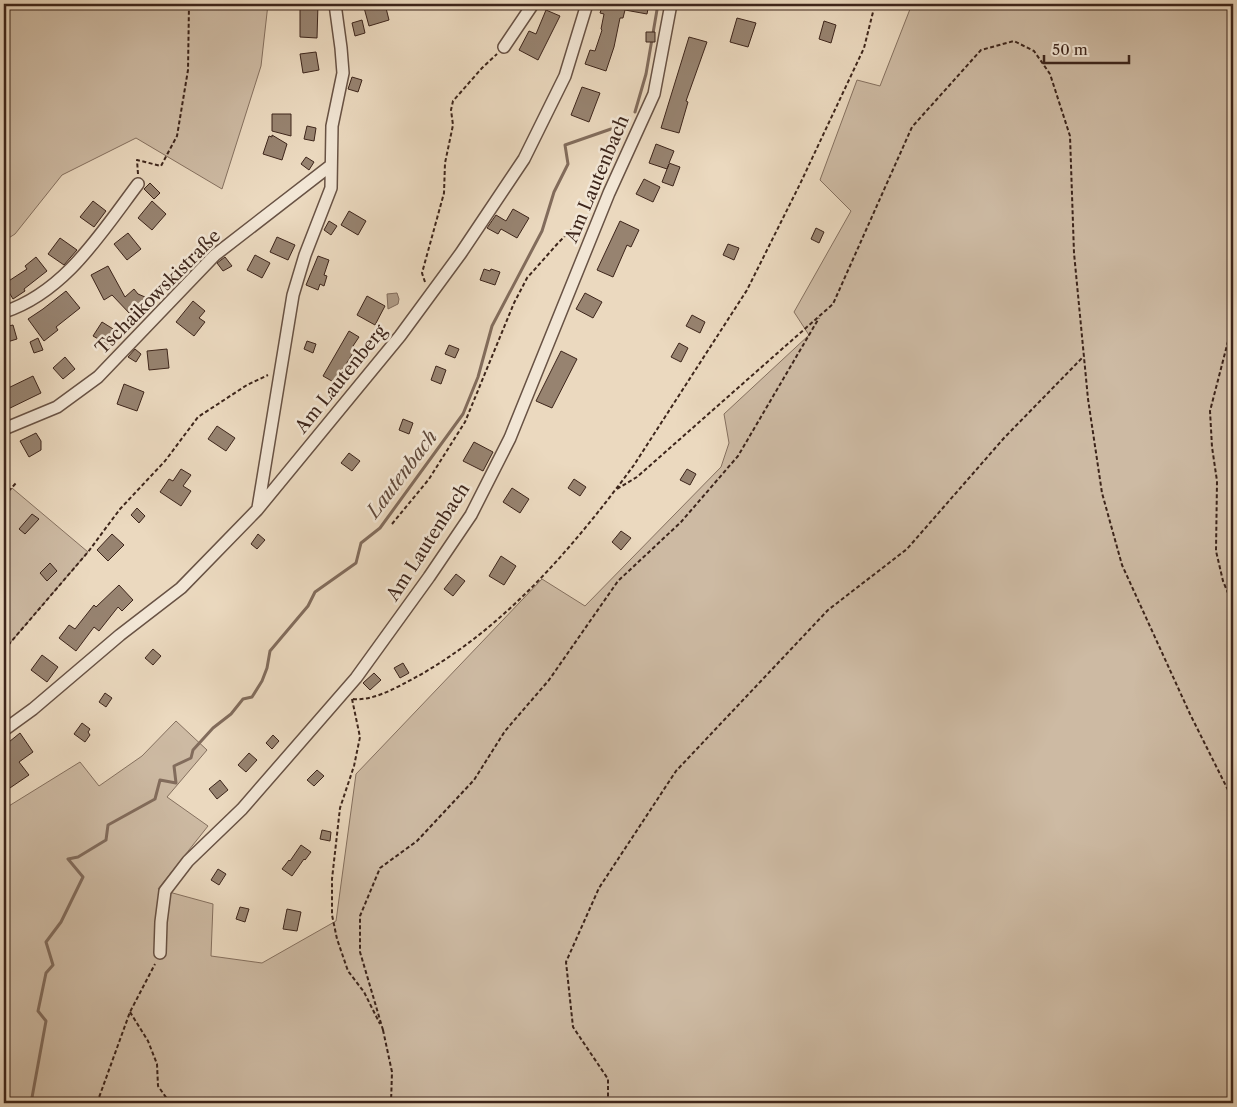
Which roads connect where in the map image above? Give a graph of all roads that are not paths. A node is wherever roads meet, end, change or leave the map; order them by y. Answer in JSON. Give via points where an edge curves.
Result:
{"nodes":[{"id":1,"x":336,"y":4,"type":"edge"},
{"id":2,"x":534,"y":4,"type":"edge"},
{"id":3,"x":587,"y":4,"type":"edge"},
{"id":4,"x":671,"y":4,"type":"edge"},
{"id":5,"x":504,"y":47,"type":"road end"},
{"id":6,"x":330,"y":166,"type":"junction"},
{"id":7,"x":138,"y":184,"type":"road end"},
{"id":8,"x":4,"y":312,"type":"edge"},
{"id":9,"x":4,"y":429,"type":"edge"},
{"id":10,"x":258,"y":510,"type":"junction"},
{"id":11,"x":4,"y":730,"type":"edge"},
{"id":12,"x":160,"y":953,"type":"road end"}],
"edges":[{"from":1,"to":6,"type":"street","via":[[342,73],[332,126]]},
{"from":2,"to":5,"type":"street"},
{"from":3,"to":10,"type":"street","name":"Am Lautenberg","via":[[565,76],[524,159],[400,336]]},
{"from":4,"to":12,"type":"street","name":"Am Lautenbach","via":[[654,94],[608,193],[510,438],[471,515],[356,678],[348,695],[188,862],[165,891]]},
{"from":6,"to":9,"type":"street","name":"Tschaikowskistraße","via":[[215,255],[98,377],[57,407]]},
{"from":6,"to":10,"type":"street","via":[[331,188],[293,296]]},
{"from":7,"to":8,"type":"street","via":[[70,271],[34,298]]},
{"from":10,"to":11,"type":"street","name":"Am Lautenberg","via":[[180,588]]}]}
